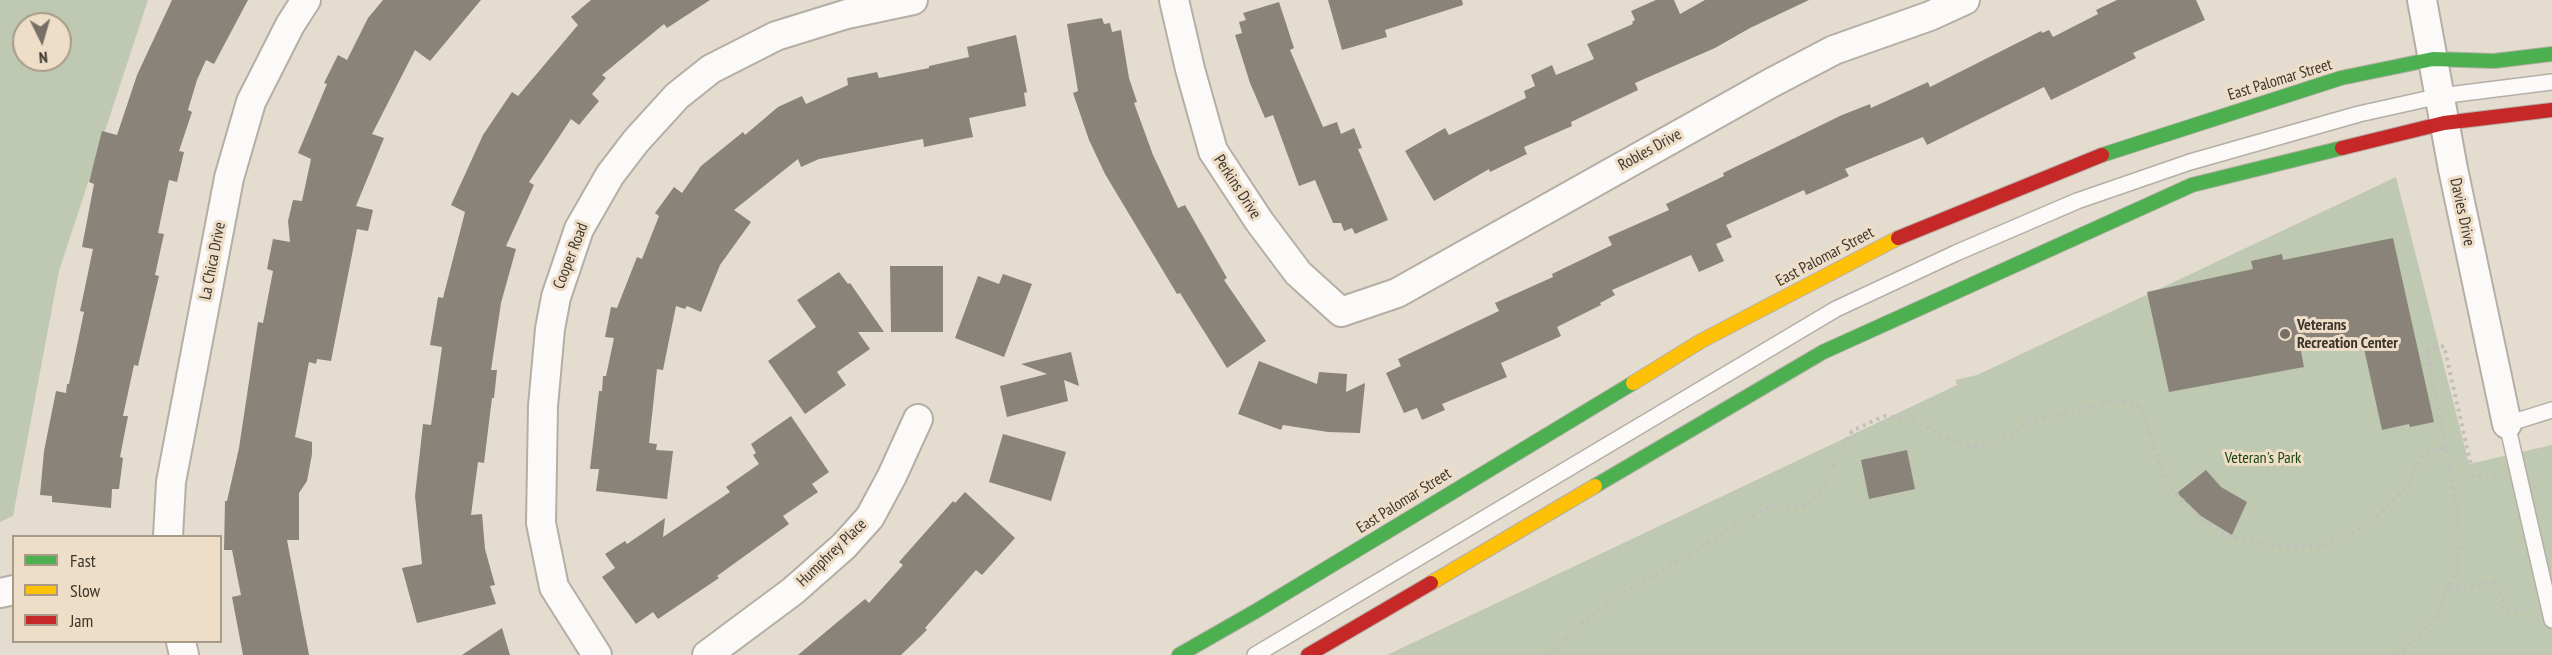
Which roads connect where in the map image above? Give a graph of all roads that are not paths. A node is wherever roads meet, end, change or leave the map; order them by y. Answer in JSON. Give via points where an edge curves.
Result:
{"nodes":[{"id":1,"x":306,"y":0,"type":"edge"},
{"id":2,"x":910,"y":0,"type":"edge"},
{"id":3,"x":1174,"y":0,"type":"edge"},
{"id":4,"x":1965,"y":0,"type":"edge"},
{"id":5,"x":2422,"y":0,"type":"edge"},
{"id":6,"x":2552,"y":54,"type":"edge"},
{"id":7,"x":2433,"y":59,"type":"junction"},
{"id":8,"x":2552,"y":82,"type":"edge"},
{"id":9,"x":2440,"y":96,"type":"junction"},
{"id":10,"x":2552,"y":110,"type":"edge"},
{"id":11,"x":2444,"y":123,"type":"junction"},
{"id":12,"x":1341,"y":312,"type":"joint"},
{"id":13,"x":2552,"y":410,"type":"edge"},
{"id":14,"x":918,"y":419,"type":"dead end"},
{"id":15,"x":2507,"y":424,"type":"junction"},
{"id":16,"x":168,"y":535,"type":"edge"},
{"id":17,"x":2550,"y":612,"type":"edge"},
{"id":18,"x":1195,"y":651,"type":"edge"},
{"id":19,"x":597,"y":655,"type":"edge"},
{"id":20,"x":706,"y":655,"type":"edge"},
{"id":21,"x":1179,"y":655,"type":"edge"},
{"id":22,"x":1255,"y":655,"type":"edge"},
{"id":23,"x":1308,"y":655,"type":"edge"}],
"edges":[{"from":1,"to":16,"type":"street","name":"La Chica Drive","via":[[251,102],[229,178],[171,482]]},
{"from":2,"to":19,"type":"street","name":"Cooper Road","via":[[776,36],[711,69],[677,96],[636,141],[610,175],[579,229],[556,297],[550,329],[543,405],[541,523],[554,587]]},
{"from":3,"to":12,"type":"street","name":"Perkins Drive","via":[[1213,151],[1298,273]]},
{"from":4,"to":12,"type":"street","name":"Robles Drive","via":[[1834,50],[1397,293]]},
{"from":5,"to":7,"type":"street","name":"Davies Drive"},
{"from":6,"to":7,"type":"main road","name":"East Palomar Street","via":[[2494,61]]},
{"from":7,"to":9,"type":"street","name":"Davies Drive"},
{"from":7,"to":18,"type":"main road","name":"East Palomar Street","via":[[2341,78],[2120,147],[1889,242],[1701,340]]},
{"from":8,"to":9,"type":"lane"},
{"from":9,"to":11,"type":"street","name":"Davies Drive"},
{"from":9,"to":22,"type":"lane","via":[[2360,114],[2190,162],[2077,201],[1912,273],[1836,309]]},
{"from":10,"to":11,"type":"main road"},
{"from":11,"to":15,"type":"street","name":"Davies Drive"},
{"from":11,"to":23,"type":"main road","via":[[2192,184],[1823,352]]},
{"from":13,"to":15,"type":"lane"},
{"from":14,"to":20,"type":"street","name":"Humphrey Place","via":[[870,517],[844,546],[793,591]]},
{"from":15,"to":17,"type":"lane"},
{"from":18,"to":21,"type":"main road","name":"East Palomar Street"}]}
